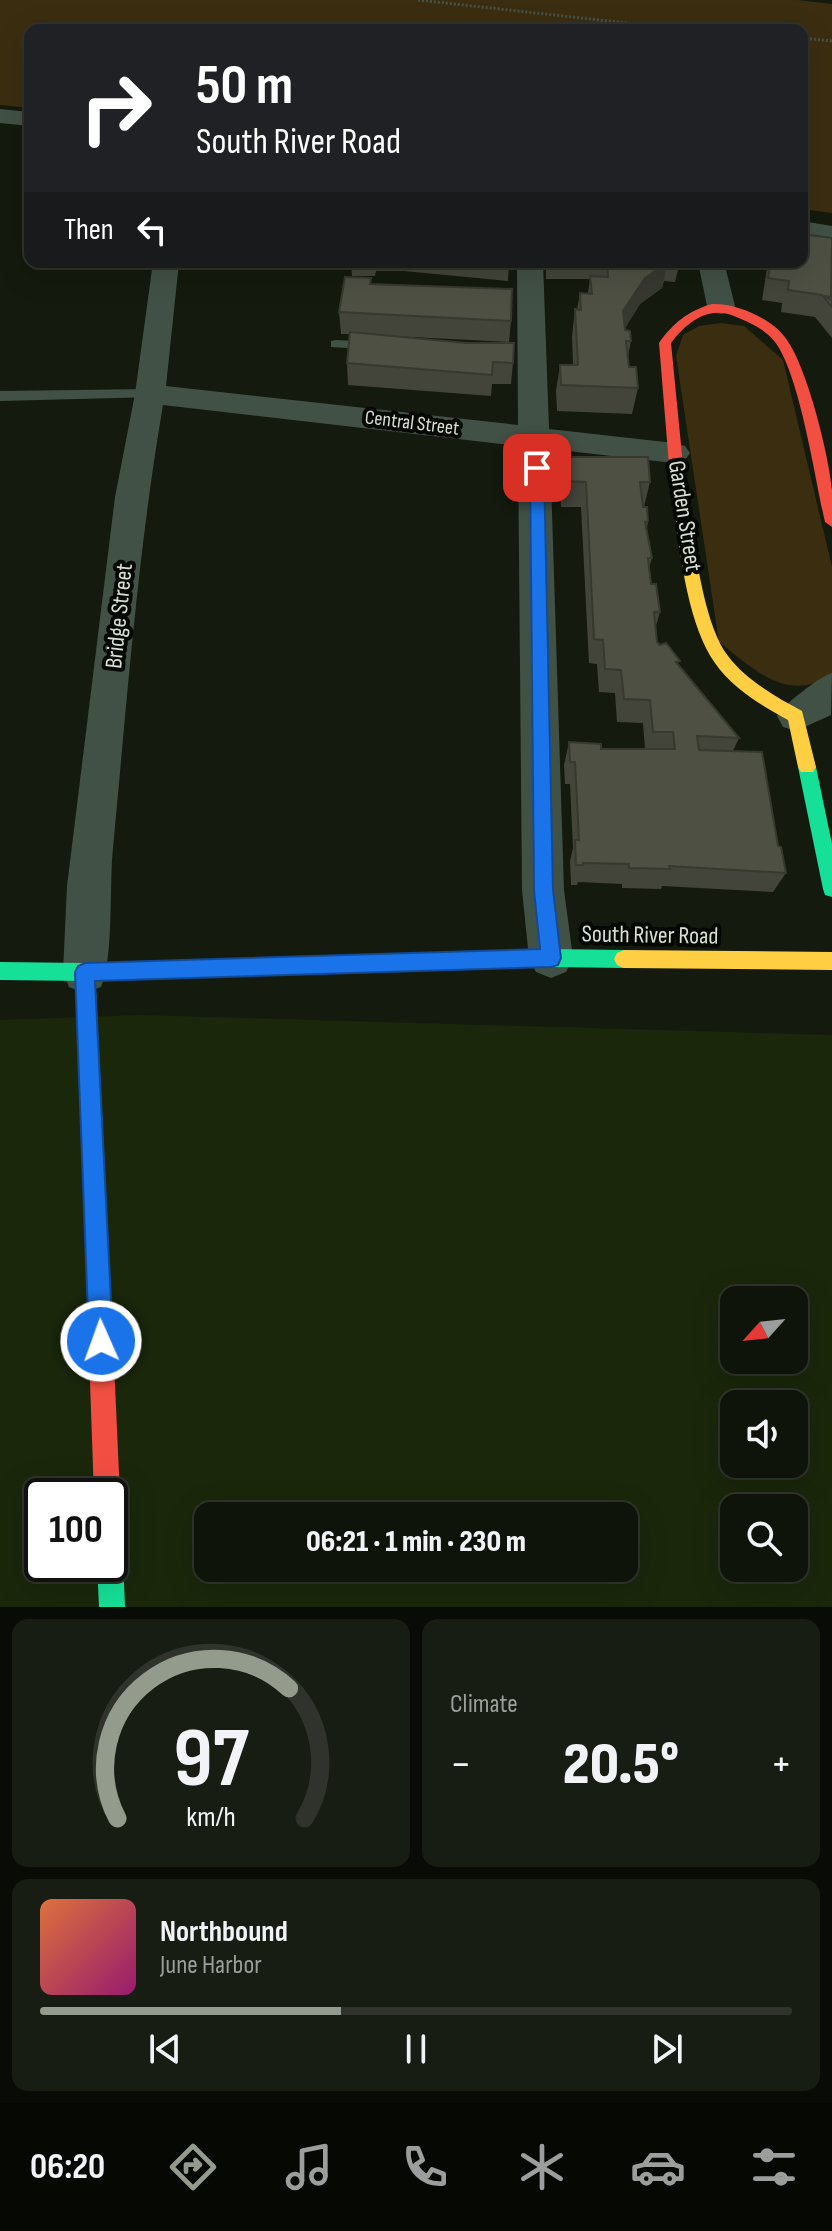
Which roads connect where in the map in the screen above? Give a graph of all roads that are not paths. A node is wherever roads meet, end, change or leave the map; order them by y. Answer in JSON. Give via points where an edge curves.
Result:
{"nodes":[{"id":1,"x":0,"y":116,"type":"edge"},
{"id":2,"x":24,"y":118,"type":"edge"},
{"id":3,"x":808,"y":230,"type":"edge"},
{"id":4,"x":832,"y":234,"type":"edge"},
{"id":5,"x":165,"y":268,"type":"edge"},
{"id":6,"x":530,"y":268,"type":"edge"},
{"id":7,"x":712,"y":268,"type":"edge"},
{"id":8,"x":721,"y":306,"type":"junction"},
{"id":9,"x":336,"y":344,"type":"dead end"},
{"id":10,"x":396,"y":347,"type":"edge"},
{"id":11,"x":150,"y":394,"type":"junction"},
{"id":12,"x":0,"y":396,"type":"edge"},
{"id":13,"x":536,"y":438,"type":"junction"},
{"id":14,"x":674,"y":453,"type":"junction"},
{"id":15,"x":826,"y":468,"type":"edge"},
{"id":16,"x":832,"y":522,"type":"edge"},
{"id":17,"x":832,"y":688,"type":"edge"},
{"id":18,"x":796,"y":716,"type":"junction"},
{"id":19,"x":832,"y":889,"type":"edge"},
{"id":20,"x":551,"y":958,"type":"junction"},
{"id":21,"x":832,"y":961,"type":"edge"},
{"id":22,"x":0,"y":971,"type":"edge"},
{"id":23,"x":85,"y":972,"type":"junction"},
{"id":24,"x":106,"y":1478,"type":"edge"},
{"id":25,"x":111,"y":1582,"type":"edge"},
{"id":26,"x":112,"y":1607,"type":"edge"}],
"edges":[{"from":1,"to":2,"type":"street"},
{"from":3,"to":4,"type":"street"},
{"from":5,"to":11,"type":"street","name":"Bridge Street"},
{"from":6,"to":13,"type":"street","via":[[525,353]]},
{"from":7,"to":8,"type":"street"},
{"from":8,"to":14,"type":"main road","name":"Garden Street","via":[[687,319],[665,343]]},
{"from":8,"to":15,"type":"main road","via":[[768,328],[789,350]]},
{"from":9,"to":10,"type":"lane"},
{"from":11,"to":12,"type":"lane"},
{"from":11,"to":13,"type":"street","name":"Central Street"},
{"from":11,"to":23,"type":"street","name":"Bridge Street","via":[[131,497],[88,886]]},
{"from":13,"to":14,"type":"street","name":"Central Street"},
{"from":13,"to":20,"type":"street","via":[[543,890]]},
{"from":14,"to":18,"type":"main road","name":"Garden Street","via":[[710,646],[768,701]]},
{"from":15,"to":16,"type":"main road"},
{"from":17,"to":18,"type":"street","via":[[818,704]]},
{"from":18,"to":19,"type":"main road"},
{"from":20,"to":21,"type":"main road","name":"South River Road"},
{"from":20,"to":23,"type":"main road","name":"South River Road"},
{"from":22,"to":23,"type":"main road","name":"South River Road"},
{"from":23,"to":24,"type":"main road"},
{"from":25,"to":26,"type":"main road"}]}
